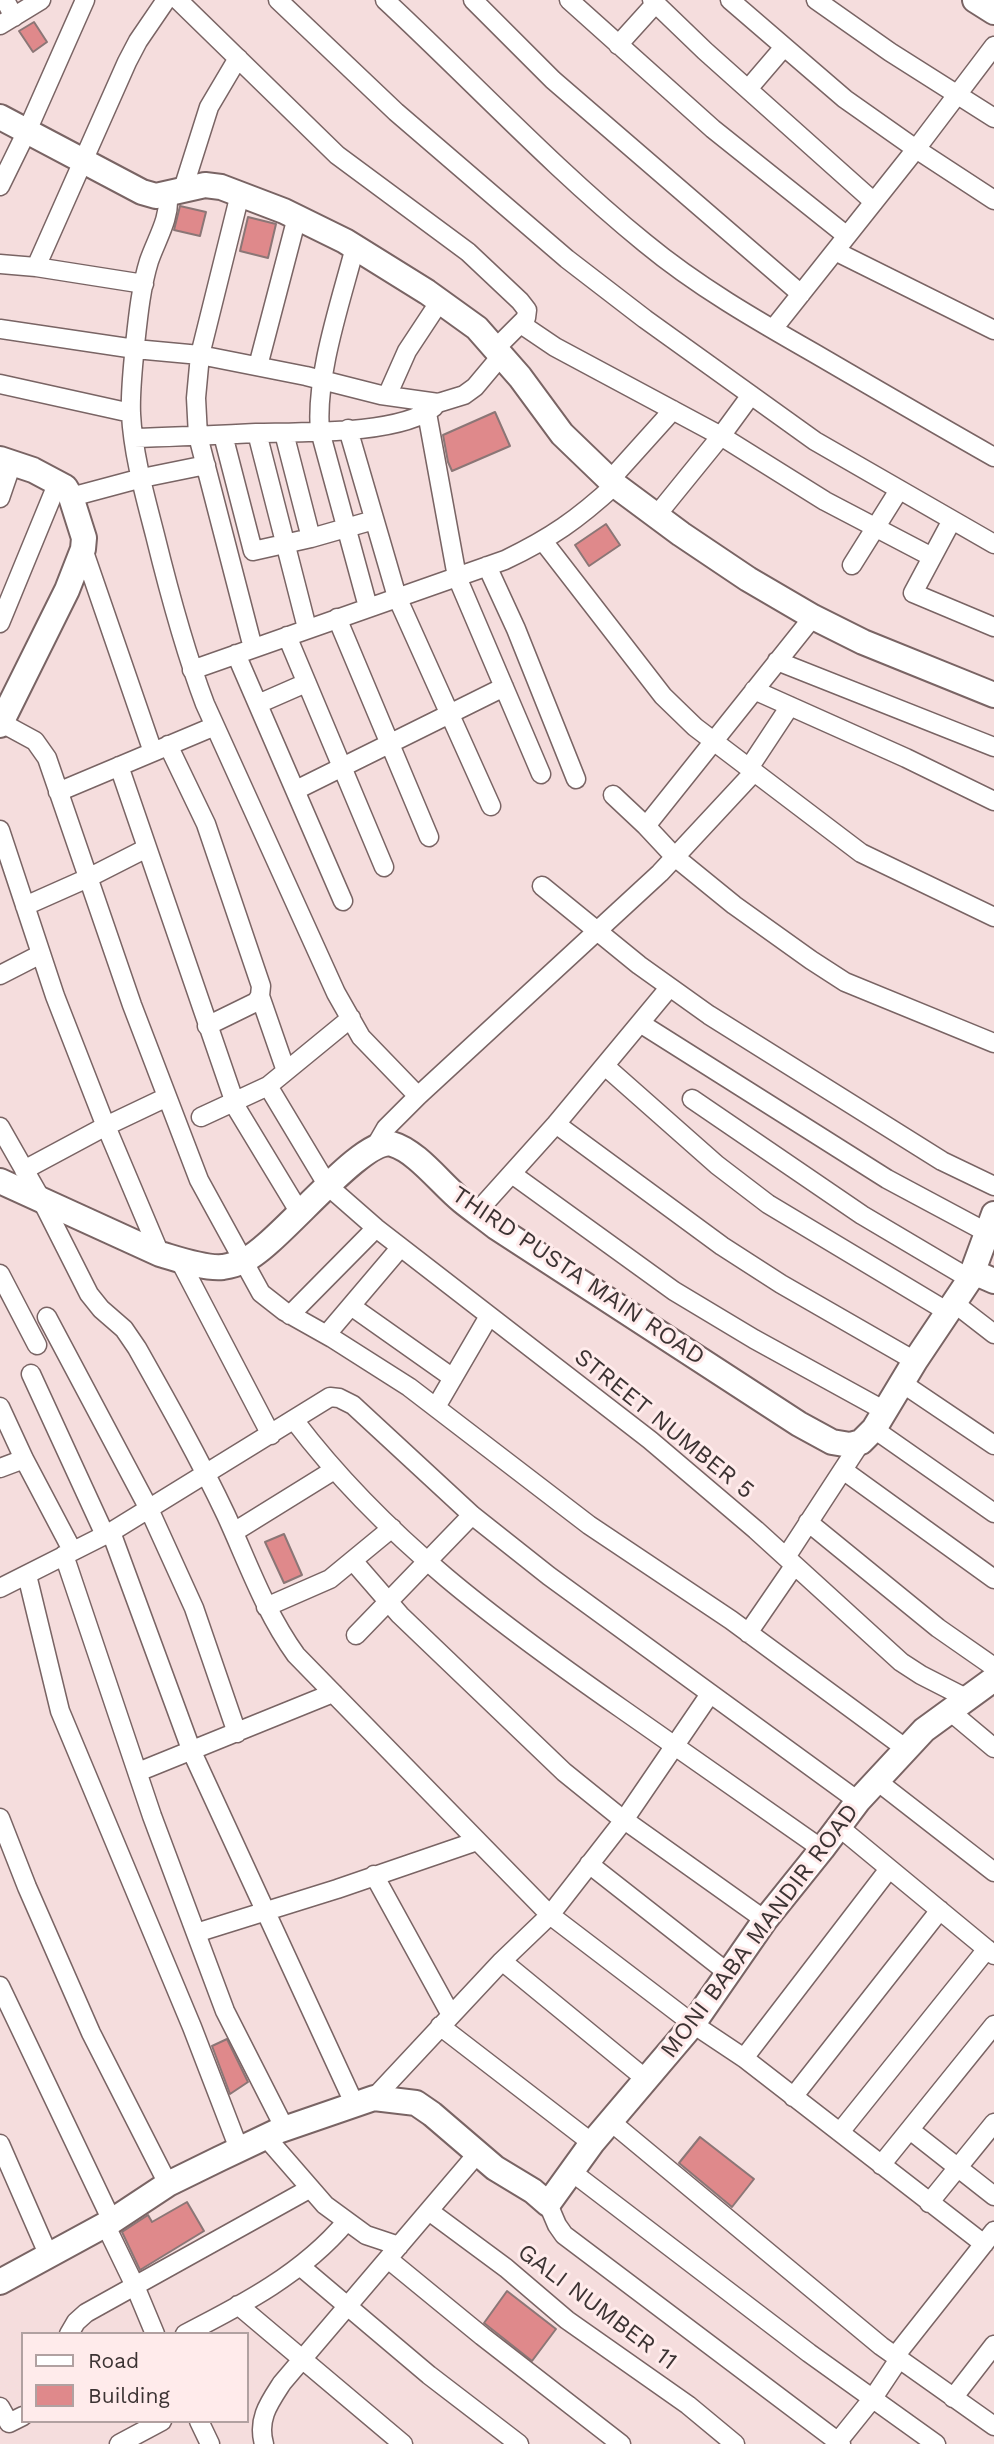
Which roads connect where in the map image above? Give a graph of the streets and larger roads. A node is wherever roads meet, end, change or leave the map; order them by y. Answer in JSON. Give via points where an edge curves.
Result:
{"nodes":[{"id":1,"x":5,"y":0,"type":"edge"},
{"id":2,"x":41,"y":0,"type":"edge"},
{"id":3,"x":85,"y":0,"type":"edge"},
{"id":4,"x":166,"y":0,"type":"edge"},
{"id":5,"x":178,"y":0,"type":"edge"},
{"id":6,"x":278,"y":0,"type":"edge"},
{"id":7,"x":385,"y":0,"type":"edge"},
{"id":8,"x":473,"y":0,"type":"edge"},
{"id":9,"x":569,"y":0,"type":"edge"},
{"id":10,"x":730,"y":0,"type":"edge"},
{"id":11,"x":816,"y":0,"type":"edge"},
{"id":12,"x":975,"y":0,"type":"edge"},
{"id":13,"x":654,"y":2,"type":"edge"},
{"id":14,"x":994,"y":12,"type":"edge"},
{"id":15,"x":7,"y":21,"type":"edge"},
{"id":16,"x":618,"y":45,"type":"junction"},
{"id":17,"x":994,"y":46,"type":"edge"},
{"id":18,"x":784,"y":47,"type":"junction"},
{"id":19,"x":238,"y":58,"type":"junction"},
{"id":20,"x":748,"y":89,"type":"junction"},
{"id":21,"x":958,"y":94,"type":"junction"},
{"id":22,"x":0,"y":117,"type":"edge"},
{"id":23,"x":994,"y":118,"type":"edge"},
{"id":24,"x":27,"y":131,"type":"junction"},
{"id":25,"x":916,"y":149,"type":"junction"},
{"id":26,"x":85,"y":160,"type":"junction"},
{"id":27,"x":0,"y":186,"type":"edge"},
{"id":28,"x":176,"y":192,"type":"junction"},
{"id":29,"x":240,"y":194,"type":"junction"},
{"id":30,"x":994,"y":200,"type":"edge"},
{"id":31,"x":874,"y":202,"type":"junction"},
{"id":32,"x":298,"y":217,"type":"junction"},
{"id":33,"x":847,"y":236,"type":"junction"},
{"id":34,"x":355,"y":247,"type":"junction"},
{"id":35,"x":835,"y":251,"type":"junction"},
{"id":36,"x":0,"y":264,"type":"edge"},
{"id":37,"x":36,"y":267,"type":"junction"},
{"id":38,"x":144,"y":284,"type":"junction"},
{"id":39,"x":801,"y":294,"type":"junction"},
{"id":40,"x":440,"y":301,"type":"junction"},
{"id":41,"x":521,"y":324,"type":"junction"},
{"id":42,"x":0,"y":329,"type":"edge"},
{"id":43,"x":773,"y":329,"type":"junction"},
{"id":44,"x":994,"y":330,"type":"edge"},
{"id":45,"x":135,"y":349,"type":"junction"},
{"id":46,"x":498,"y":352,"type":"junction"},
{"id":47,"x":200,"y":355,"type":"junction"},
{"id":48,"x":258,"y":366,"type":"junction"},
{"id":49,"x":322,"y":380,"type":"junction"},
{"id":50,"x":0,"y":384,"type":"edge"},
{"id":51,"x":751,"y":395,"type":"junction"},
{"id":52,"x":387,"y":396,"type":"junction"},
{"id":53,"x":432,"y":408,"type":"junction"},
{"id":54,"x":673,"y":410,"type":"junction"},
{"id":55,"x":131,"y":413,"type":"junction"},
{"id":56,"x":348,"y":429,"type":"junction"},
{"id":57,"x":320,"y":431,"type":"junction"},
{"id":58,"x":257,"y":433,"type":"junction"},
{"id":59,"x":284,"y":433,"type":"junction"},
{"id":60,"x":223,"y":435,"type":"junction"},
{"id":61,"x":198,"y":436,"type":"junction"},
{"id":62,"x":721,"y":436,"type":"junction"},
{"id":63,"x":134,"y":438,"type":"junction"},
{"id":64,"x":994,"y":457,"type":"edge"},
{"id":65,"x":6,"y":461,"type":"edge"},
{"id":66,"x":206,"y":465,"type":"junction"},
{"id":67,"x":142,"y":478,"type":"junction"},
{"id":68,"x":613,"y":482,"type":"junction"},
{"id":69,"x":65,"y":490,"type":"junction"},
{"id":70,"x":899,"y":490,"type":"junction"},
{"id":71,"x":0,"y":498,"type":"edge"},
{"id":72,"x":656,"y":516,"type":"junction"},
{"id":73,"x":374,"y":520,"type":"junction"},
{"id":74,"x":952,"y":520,"type":"junction"},
{"id":75,"x":875,"y":527,"type":"junction"},
{"id":76,"x":346,"y":529,"type":"junction"},
{"id":77,"x":312,"y":538,"type":"junction"},
{"id":78,"x":543,"y":541,"type":"junction"},
{"id":79,"x":285,"y":544,"type":"junction"},
{"id":80,"x":994,"y":544,"type":"edge"},
{"id":81,"x":83,"y":549,"type":"junction"},
{"id":82,"x":932,"y":557,"type":"junction"},
{"id":83,"x":852,"y":565,"type":"dead end"},
{"id":84,"x":487,"y":566,"type":"junction"},
{"id":85,"x":457,"y":576,"type":"junction"},
{"id":86,"x":397,"y":597,"type":"junction"},
{"id":87,"x":368,"y":607,"type":"junction"},
{"id":88,"x":813,"y":617,"type":"junction"},
{"id":89,"x":337,"y":618,"type":"junction"},
{"id":90,"x":0,"y":623,"type":"edge"},
{"id":91,"x":994,"y":627,"type":"edge"},
{"id":92,"x":307,"y":628,"type":"junction"},
{"id":93,"x":287,"y":636,"type":"junction"},
{"id":94,"x":245,"y":651,"type":"junction"},
{"id":95,"x":777,"y":661,"type":"junction"},
{"id":96,"x":192,"y":670,"type":"junction"},
{"id":97,"x":306,"y":684,"type":"junction"},
{"id":98,"x":504,"y":687,"type":"junction"},
{"id":99,"x":754,"y":690,"type":"junction"},
{"id":100,"x":994,"y":695,"type":"edge"},
{"id":101,"x":258,"y":704,"type":"junction"},
{"id":102,"x":790,"y":706,"type":"junction"},
{"id":103,"x":449,"y":715,"type":"junction"},
{"id":104,"x":0,"y":723,"type":"edge"},
{"id":105,"x":215,"y":726,"type":"junction"},
{"id":106,"x":712,"y":741,"type":"junction"},
{"id":107,"x":390,"y":745,"type":"junction"},
{"id":108,"x":994,"y":747,"type":"edge"},
{"id":109,"x":161,"y":748,"type":"junction"},
{"id":110,"x":118,"y":766,"type":"junction"},
{"id":111,"x":342,"y":768,"type":"junction"},
{"id":112,"x":752,"y":770,"type":"junction"},
{"id":113,"x":541,"y":775,"type":"dead end"},
{"id":114,"x":576,"y":779,"type":"dead end"},
{"id":115,"x":296,"y":790,"type":"junction"},
{"id":116,"x":58,"y":792,"type":"junction"},
{"id":117,"x":613,"y":795,"type":"dead end"},
{"id":118,"x":994,"y":801,"type":"edge"},
{"id":119,"x":491,"y":806,"type":"dead end"},
{"id":120,"x":646,"y":826,"type":"junction"},
{"id":121,"x":429,"y":837,"type":"dead end"},
{"id":122,"x":2,"y":840,"type":"edge"},
{"id":123,"x":147,"y":848,"type":"junction"},
{"id":124,"x":675,"y":857,"type":"junction"},
{"id":125,"x":384,"y":867,"type":"dead end"},
{"id":126,"x":88,"y":878,"type":"junction"},
{"id":127,"x":542,"y":886,"type":"dead end"},
{"id":128,"x":343,"y":901,"type":"dead end"},
{"id":129,"x":25,"y":906,"type":"junction"},
{"id":130,"x":994,"y":917,"type":"edge"},
{"id":131,"x":597,"y":931,"type":"junction"},
{"id":132,"x":41,"y":954,"type":"junction"},
{"id":133,"x":0,"y":975,"type":"edge"},
{"id":134,"x":669,"y":988,"type":"junction"},
{"id":135,"x":260,"y":996,"type":"junction"},
{"id":136,"x":351,"y":1018,"type":"junction"},
{"id":137,"x":640,"y":1023,"type":"junction"},
{"id":138,"x":207,"y":1026,"type":"junction"},
{"id":139,"x":994,"y":1043,"type":"edge"},
{"id":140,"x":605,"y":1066,"type":"junction"},
{"id":141,"x":286,"y":1071,"type":"junction"},
{"id":142,"x":268,"y":1086,"type":"junction"},
{"id":143,"x":418,"y":1096,"type":"junction"},
{"id":144,"x":167,"y":1097,"type":"junction"},
{"id":145,"x":692,"y":1099,"type":"dead end"},
{"id":146,"x":234,"y":1100,"type":"junction"},
{"id":147,"x":201,"y":1117,"type":"dead end"},
{"id":148,"x":556,"y":1124,"type":"junction"},
{"id":149,"x":106,"y":1126,"type":"junction"},
{"id":150,"x":0,"y":1127,"type":"edge"},
{"id":151,"x":375,"y":1147,"type":"junction"},
{"id":152,"x":24,"y":1170,"type":"junction"},
{"id":153,"x":512,"y":1174,"type":"junction"},
{"id":154,"x":0,"y":1181,"type":"edge"},
{"id":155,"x":328,"y":1186,"type":"junction"},
{"id":156,"x":994,"y":1186,"type":"edge"},
{"id":157,"x":41,"y":1199,"type":"junction"},
{"id":158,"x":477,"y":1212,"type":"junction"},
{"id":159,"x":300,"y":1213,"type":"junction"},
{"id":160,"x":990,"y":1223,"type":"edge"},
{"id":161,"x":376,"y":1228,"type":"junction"},
{"id":162,"x":400,"y":1248,"type":"junction"},
{"id":163,"x":170,"y":1257,"type":"junction"},
{"id":164,"x":245,"y":1261,"type":"junction"},
{"id":165,"x":0,"y":1274,"type":"edge"},
{"id":166,"x":982,"y":1280,"type":"edge"},
{"id":167,"x":351,"y":1306,"type":"junction"},
{"id":168,"x":951,"y":1308,"type":"junction"},
{"id":169,"x":290,"y":1315,"type":"junction"},
{"id":170,"x":489,"y":1316,"type":"junction"},
{"id":171,"x":47,"y":1317,"type":"dead end"},
{"id":172,"x":327,"y":1334,"type":"junction"},
{"id":173,"x":994,"y":1334,"type":"edge"},
{"id":174,"x":37,"y":1345,"type":"dead end"},
{"id":175,"x":915,"y":1361,"type":"junction"},
{"id":176,"x":31,"y":1374,"type":"dead end"},
{"id":177,"x":453,"y":1378,"type":"junction"},
{"id":178,"x":902,"y":1383,"type":"junction"},
{"id":179,"x":436,"y":1407,"type":"junction"},
{"id":180,"x":0,"y":1408,"type":"edge"},
{"id":181,"x":294,"y":1420,"type":"junction"},
{"id":182,"x":873,"y":1427,"type":"junction"},
{"id":183,"x":271,"y":1435,"type":"junction"},
{"id":184,"x":994,"y":1445,"type":"edge"},
{"id":185,"x":24,"y":1459,"type":"junction"},
{"id":186,"x":0,"y":1468,"type":"edge"},
{"id":187,"x":334,"y":1470,"type":"junction"},
{"id":188,"x":843,"y":1470,"type":"junction"},
{"id":189,"x":205,"y":1474,"type":"junction"},
{"id":190,"x":149,"y":1509,"type":"junction"},
{"id":191,"x":994,"y":1513,"type":"edge"},
{"id":192,"x":472,"y":1515,"type":"junction"},
{"id":193,"x":808,"y":1522,"type":"junction"},
{"id":194,"x":392,"y":1528,"type":"junction"},
{"id":195,"x":234,"y":1532,"type":"junction"},
{"id":196,"x":108,"y":1533,"type":"junction"},
{"id":197,"x":68,"y":1553,"type":"junction"},
{"id":198,"x":354,"y":1562,"type":"junction"},
{"id":199,"x":425,"y":1562,"type":"junction"},
{"id":200,"x":790,"y":1562,"type":"junction"},
{"id":201,"x":27,"y":1575,"type":"junction"},
{"id":202,"x":994,"y":1579,"type":"edge"},
{"id":203,"x":0,"y":1588,"type":"edge"},
{"id":204,"x":389,"y":1602,"type":"junction"},
{"id":205,"x":266,"y":1607,"type":"junction"},
{"id":206,"x":748,"y":1633,"type":"junction"},
{"id":207,"x":356,"y":1634,"type":"dead end"},
{"id":208,"x":994,"y":1667,"type":"edge"},
{"id":209,"x":994,"y":1679,"type":"edge"},
{"id":210,"x":333,"y":1693,"type":"junction"},
{"id":211,"x":710,"y":1694,"type":"junction"},
{"id":212,"x":959,"y":1706,"type":"junction"},
{"id":213,"x":237,"y":1733,"type":"junction"},
{"id":214,"x":675,"y":1746,"type":"junction"},
{"id":215,"x":905,"y":1748,"type":"junction"},
{"id":216,"x":994,"y":1748,"type":"edge"},
{"id":217,"x":192,"y":1752,"type":"junction"},
{"id":218,"x":138,"y":1772,"type":"junction"},
{"id":219,"x":877,"y":1781,"type":"junction"},
{"id":220,"x":858,"y":1801,"type":"junction"},
{"id":221,"x":0,"y":1818,"type":"edge"},
{"id":222,"x":624,"y":1819,"type":"junction"},
{"id":223,"x":839,"y":1827,"type":"junction"},
{"id":224,"x":477,"y":1841,"type":"junction"},
{"id":225,"x":822,"y":1849,"type":"junction"},
{"id":226,"x":589,"y":1864,"type":"junction"},
{"id":227,"x":889,"y":1869,"type":"junction"},
{"id":228,"x":994,"y":1872,"type":"edge"},
{"id":229,"x":374,"y":1875,"type":"junction"},
{"id":230,"x":940,"y":1910,"type":"junction"},
{"id":231,"x":265,"y":1912,"type":"junction"},
{"id":232,"x":550,"y":1914,"type":"junction"},
{"id":233,"x":765,"y":1920,"type":"junction"},
{"id":234,"x":196,"y":1933,"type":"junction"},
{"id":235,"x":991,"y":1952,"type":"edge"},
{"id":236,"x":502,"y":1961,"type":"junction"},
{"id":237,"x":728,"y":1973,"type":"junction"},
{"id":238,"x":0,"y":1986,"type":"edge"},
{"id":239,"x":446,"y":2021,"type":"junction"},
{"id":240,"x":693,"y":2024,"type":"junction"},
{"id":241,"x":994,"y":2025,"type":"edge"},
{"id":242,"x":744,"y":2058,"type":"junction"},
{"id":243,"x":647,"y":2080,"type":"junction"},
{"id":244,"x":793,"y":2097,"type":"junction"},
{"id":245,"x":364,"y":2101,"type":"junction"},
{"id":246,"x":610,"y":2122,"type":"junction"},
{"id":247,"x":994,"y":2123,"type":"edge"},
{"id":248,"x":910,"y":2130,"type":"junction"},
{"id":249,"x":840,"y":2132,"type":"junction"},
{"id":250,"x":275,"y":2133,"type":"junction"},
{"id":251,"x":592,"y":2143,"type":"junction"},
{"id":252,"x":0,"y":2144,"type":"edge"},
{"id":253,"x":239,"y":2149,"type":"junction"},
{"id":254,"x":477,"y":2154,"type":"junction"},
{"id":255,"x":881,"y":2165,"type":"junction"},
{"id":256,"x":958,"y":2168,"type":"junction"},
{"id":257,"x":572,"y":2172,"type":"junction"},
{"id":258,"x":168,"y":2184,"type":"junction"},
{"id":259,"x":309,"y":2189,"type":"junction"},
{"id":260,"x":994,"y":2196,"type":"edge"},
{"id":261,"x":929,"y":2203,"type":"junction"},
{"id":262,"x":548,"y":2204,"type":"junction"},
{"id":263,"x":429,"y":2211,"type":"junction"},
{"id":264,"x":109,"y":2222,"type":"junction"},
{"id":265,"x":346,"y":2222,"type":"junction"},
{"id":266,"x":989,"y":2237,"type":"edge"},
{"id":267,"x":393,"y":2253,"type":"junction"},
{"id":268,"x":48,"y":2254,"type":"junction"},
{"id":269,"x":300,"y":2266,"type":"junction"},
{"id":270,"x":0,"y":2282,"type":"edge"},
{"id":271,"x":135,"y":2286,"type":"junction"},
{"id":272,"x":238,"y":2305,"type":"junction"},
{"id":273,"x":346,"y":2308,"type":"junction"},
{"id":274,"x":70,"y":2332,"type":"edge"},
{"id":275,"x":154,"y":2332,"type":"edge"},
{"id":276,"x":189,"y":2332,"type":"edge"},
{"id":277,"x":994,"y":2345,"type":"edge"},
{"id":278,"x":898,"y":2359,"type":"junction"},
{"id":279,"x":302,"y":2360,"type":"junction"},
{"id":280,"x":873,"y":2398,"type":"junction"},
{"id":281,"x":953,"y":2398,"type":"junction"},
{"id":282,"x":0,"y":2407,"type":"edge"},
{"id":283,"x":21,"y":2417,"type":"edge"},
{"id":284,"x":158,"y":2423,"type":"edge"},
{"id":285,"x":200,"y":2423,"type":"edge"},
{"id":286,"x":994,"y":2426,"type":"edge"},
{"id":287,"x":839,"y":2443,"type":"edge"},
{"id":288,"x":119,"y":2444,"type":"edge"},
{"id":289,"x":210,"y":2444,"type":"edge"},
{"id":290,"x":264,"y":2444,"type":"edge"},
{"id":291,"x":403,"y":2444,"type":"edge"},
{"id":292,"x":519,"y":2444,"type":"edge"},
{"id":293,"x":621,"y":2444,"type":"edge"},
{"id":294,"x":735,"y":2444,"type":"edge"},
{"id":295,"x":936,"y":2444,"type":"edge"}],
"edges":[{"from":1,"to":15,"type":"street"},
{"from":2,"to":15,"type":"street"},
{"from":3,"to":24,"type":"street"},
{"from":4,"to":26,"type":"street","via":[[132,52]]},
{"from":5,"to":19,"type":"street"},
{"from":6,"to":51,"type":"street","via":[[396,113],[567,259]]},
{"from":7,"to":43,"type":"street","via":[[521,134],[646,244],[689,277]]},
{"from":8,"to":39,"type":"street","via":[[553,80]]},
{"from":9,"to":16,"type":"street"},
{"from":10,"to":18,"type":"street"},
{"from":11,"to":21,"type":"street"},
{"from":12,"to":14,"type":"street"},
{"from":13,"to":16,"type":"street"},
{"from":13,"to":20,"type":"street"},
{"from":16,"to":33,"type":"street","via":[[713,129]]},
{"from":17,"to":21,"type":"street"},
{"from":18,"to":20,"type":"street"},
{"from":18,"to":25,"type":"street","via":[[845,99]]},
{"from":19,"to":28,"type":"street","via":[[209,107]]},
{"from":19,"to":41,"type":"street","via":[[337,155],[468,252],[527,310]]},
{"from":20,"to":31,"type":"street"},
{"from":21,"to":23,"type":"street"},
{"from":21,"to":25,"type":"street"},
{"from":22,"to":24,"type":"street"},
{"from":24,"to":26,"type":"street"},
{"from":24,"to":27,"type":"street"},
{"from":25,"to":30,"type":"street"},
{"from":25,"to":31,"type":"street"},
{"from":26,"to":28,"type":"street","via":[[142,192]]},
{"from":26,"to":37,"type":"street"},
{"from":28,"to":29,"type":"street","via":[[205,185]]},
{"from":28,"to":38,"type":"street"},
{"from":29,"to":32,"type":"street"},
{"from":29,"to":47,"type":"street"},
{"from":31,"to":33,"type":"street"},
{"from":32,"to":34,"type":"street"},
{"from":32,"to":48,"type":"street"},
{"from":33,"to":35,"type":"street"},
{"from":34,"to":40,"type":"street"},
{"from":34,"to":49,"type":"street"},
{"from":35,"to":39,"type":"street"},
{"from":35,"to":44,"type":"street"},
{"from":36,"to":37,"type":"street"},
{"from":37,"to":38,"type":"street"},
{"from":38,"to":45,"type":"street"},
{"from":39,"to":43,"type":"street"},
{"from":40,"to":46,"type":"street","via":[[477,328]]},
{"from":40,"to":52,"type":"street","via":[[407,351]]},
{"from":41,"to":46,"type":"street"},
{"from":41,"to":54,"type":"street"},
{"from":42,"to":45,"type":"street"},
{"from":43,"to":64,"type":"street"},
{"from":45,"to":47,"type":"street"},
{"from":45,"to":55,"type":"street"},
{"from":46,"to":53,"type":"street","via":[[475,387]]},
{"from":46,"to":68,"type":"street","via":[[562,434]]},
{"from":47,"to":48,"type":"street"},
{"from":47,"to":61,"type":"street"},
{"from":48,"to":49,"type":"street"},
{"from":49,"to":52,"type":"street"},
{"from":49,"to":57,"type":"street"},
{"from":50,"to":55,"type":"street"},
{"from":51,"to":62,"type":"street"},
{"from":51,"to":70,"type":"street","via":[[816,441]]},
{"from":52,"to":53,"type":"street"},
{"from":53,"to":56,"type":"street","via":[[390,425]]},
{"from":53,"to":85,"type":"street"},
{"from":54,"to":62,"type":"street"},
{"from":54,"to":68,"type":"street"},
{"from":55,"to":63,"type":"street"},
{"from":56,"to":57,"type":"street"},
{"from":56,"to":73,"type":"street"},
{"from":57,"to":59,"type":"street"},
{"from":57,"to":76,"type":"street"},
{"from":58,"to":59,"type":"street"},
{"from":58,"to":60,"type":"street"},
{"from":58,"to":79,"type":"street"},
{"from":59,"to":77,"type":"street"},
{"from":60,"to":61,"type":"street"},
{"from":60,"to":79,"type":"street","via":[[253,551]]},
{"from":61,"to":63,"type":"street"},
{"from":61,"to":66,"type":"street"},
{"from":62,"to":72,"type":"street"},
{"from":62,"to":75,"type":"street"},
{"from":63,"to":67,"type":"street"},
{"from":65,"to":69,"type":"street","via":[[33,470]]},
{"from":65,"to":71,"type":"street"},
{"from":66,"to":67,"type":"street"},
{"from":66,"to":94,"type":"street"},
{"from":67,"to":69,"type":"street"},
{"from":67,"to":96,"type":"street"},
{"from":68,"to":72,"type":"street"},
{"from":68,"to":78,"type":"street","via":[[580,517]]},
{"from":69,"to":81,"type":"street","via":[[84,538]]},
{"from":69,"to":90,"type":"street"},
{"from":70,"to":74,"type":"street"},
{"from":70,"to":75,"type":"street"},
{"from":72,"to":88,"type":"street"},
{"from":73,"to":76,"type":"street"},
{"from":73,"to":86,"type":"street"},
{"from":74,"to":80,"type":"street"},
{"from":74,"to":82,"type":"street"},
{"from":75,"to":82,"type":"street"},
{"from":75,"to":83,"type":"street"},
{"from":76,"to":77,"type":"street"},
{"from":76,"to":87,"type":"street"},
{"from":77,"to":79,"type":"street"},
{"from":78,"to":84,"type":"street"},
{"from":78,"to":106,"type":"street","via":[[663,696]]},
{"from":79,"to":92,"type":"street"},
{"from":81,"to":104,"type":"street"},
{"from":81,"to":109,"type":"street"},
{"from":82,"to":91,"type":"street","via":[[913,593]]},
{"from":84,"to":85,"type":"street"},
{"from":84,"to":114,"type":"street"},
{"from":85,"to":86,"type":"street"},
{"from":85,"to":98,"type":"street"},
{"from":86,"to":87,"type":"street"},
{"from":86,"to":103,"type":"street"},
{"from":87,"to":89,"type":"street"},
{"from":88,"to":95,"type":"street"},
{"from":88,"to":100,"type":"street"},
{"from":89,"to":92,"type":"street"},
{"from":89,"to":107,"type":"street"},
{"from":92,"to":93,"type":"street"},
{"from":93,"to":94,"type":"street"},
{"from":93,"to":97,"type":"street"},
{"from":94,"to":96,"type":"street"},
{"from":94,"to":101,"type":"street"},
{"from":95,"to":99,"type":"street"},
{"from":95,"to":108,"type":"street"},
{"from":96,"to":105,"type":"street"},
{"from":97,"to":101,"type":"street"},
{"from":97,"to":111,"type":"street"},
{"from":98,"to":103,"type":"street"},
{"from":98,"to":113,"type":"street"},
{"from":99,"to":102,"type":"street"},
{"from":99,"to":106,"type":"street"},
{"from":101,"to":115,"type":"street"},
{"from":102,"to":112,"type":"street"},
{"from":102,"to":118,"type":"street"},
{"from":103,"to":107,"type":"street"},
{"from":103,"to":119,"type":"street"},
{"from":104,"to":116,"type":"street","via":[[42,750]]},
{"from":105,"to":109,"type":"street"},
{"from":105,"to":136,"type":"street"},
{"from":106,"to":112,"type":"street"},
{"from":106,"to":120,"type":"street"},
{"from":107,"to":111,"type":"street"},
{"from":107,"to":121,"type":"street"},
{"from":109,"to":110,"type":"street"},
{"from":109,"to":135,"type":"street","via":[[202,815],[261,986]]},
{"from":110,"to":116,"type":"street"},
{"from":110,"to":123,"type":"street"},
{"from":111,"to":115,"type":"street"},
{"from":111,"to":125,"type":"street"},
{"from":112,"to":124,"type":"street"},
{"from":112,"to":130,"type":"street","via":[[860,853]]},
{"from":115,"to":128,"type":"street"},
{"from":116,"to":126,"type":"street"},
{"from":117,"to":120,"type":"street"},
{"from":120,"to":124,"type":"street"},
{"from":122,"to":129,"type":"street"},
{"from":123,"to":126,"type":"street"},
{"from":123,"to":138,"type":"street"},
{"from":124,"to":131,"type":"street"},
{"from":124,"to":139,"type":"street","via":[[762,926],[845,982]]},
{"from":126,"to":129,"type":"street"},
{"from":126,"to":144,"type":"street"},
{"from":127,"to":131,"type":"street"},
{"from":129,"to":132,"type":"street"},
{"from":131,"to":134,"type":"street"},
{"from":131,"to":143,"type":"street"},
{"from":132,"to":133,"type":"street"},
{"from":132,"to":149,"type":"street"},
{"from":134,"to":137,"type":"street"},
{"from":134,"to":156,"type":"street","via":[[909,1142]]},
{"from":135,"to":138,"type":"street"},
{"from":135,"to":141,"type":"street"},
{"from":136,"to":141,"type":"street"},
{"from":136,"to":143,"type":"street","via":[[361,1037]]},
{"from":137,"to":140,"type":"street"},
{"from":137,"to":160,"type":"street","via":[[887,1179]]},
{"from":138,"to":146,"type":"street"},
{"from":140,"to":148,"type":"street"},
{"from":140,"to":168,"type":"street","via":[[699,1151],[768,1204]]},
{"from":141,"to":142,"type":"street"},
{"from":142,"to":146,"type":"street"},
{"from":142,"to":155,"type":"street","name":"STREET NUMBER 5"},
{"from":143,"to":151,"type":"street","via":[[386,1128]]},
{"from":144,"to":149,"type":"street"},
{"from":144,"to":164,"type":"street","via":[[199,1181]]},
{"from":145,"to":166,"type":"street","via":[[862,1215]]},
{"from":146,"to":147,"type":"street"},
{"from":146,"to":159,"type":"street"},
{"from":148,"to":153,"type":"street"},
{"from":148,"to":175,"type":"street","via":[[722,1246]]},
{"from":149,"to":152,"type":"street"},
{"from":149,"to":163,"type":"street"},
{"from":150,"to":152,"type":"street"},
{"from":151,"to":155,"type":"street"},
{"from":151,"to":158,"type":"street","name":"THIRD PUSTA MAIN ROAD","via":[[389,1143],[408,1152]]},
{"from":152,"to":157,"type":"street"},
{"from":153,"to":158,"type":"street"},
{"from":153,"to":182,"type":"street","via":[[674,1291],[754,1339]]},
{"from":154,"to":157,"type":"street"},
{"from":155,"to":159,"type":"street"},
{"from":155,"to":161,"type":"street","name":"STREET NUMBER 5"},
{"from":157,"to":163,"type":"street"},
{"from":157,"to":189,"type":"street","via":[[89,1294],[137,1348]]},
{"from":158,"to":182,"type":"street","name":"THIRD PUSTA MAIN ROAD","via":[[832,1442],[850,1444]]},
{"from":159,"to":164,"type":"street"},
{"from":160,"to":166,"type":"street"},
{"from":161,"to":162,"type":"street","name":"STREET NUMBER 5"},
{"from":161,"to":169,"type":"street"},
{"from":162,"to":167,"type":"street"},
{"from":162,"to":170,"type":"street","name":"STREET NUMBER 5"},
{"from":163,"to":164,"type":"street","via":[[220,1267]]},
{"from":163,"to":183,"type":"street"},
{"from":164,"to":169,"type":"street","via":[[261,1293]]},
{"from":165,"to":174,"type":"street"},
{"from":166,"to":168,"type":"street"},
{"from":167,"to":172,"type":"street"},
{"from":167,"to":177,"type":"street"},
{"from":168,"to":173,"type":"street"},
{"from":168,"to":175,"type":"street"},
{"from":169,"to":172,"type":"street"},
{"from":170,"to":177,"type":"street"},
{"from":170,"to":200,"type":"street","name":"STREET NUMBER 5","via":[[650,1440]]},
{"from":171,"to":190,"type":"street"},
{"from":172,"to":179,"type":"street"},
{"from":175,"to":178,"type":"street"},
{"from":176,"to":196,"type":"street"},
{"from":177,"to":179,"type":"street"},
{"from":178,"to":182,"type":"street"},
{"from":178,"to":184,"type":"street"},
{"from":179,"to":206,"type":"street","via":[[589,1525]]},
{"from":180,"to":185,"type":"street"},
{"from":181,"to":183,"type":"street"},
{"from":181,"to":187,"type":"street"},
{"from":181,"to":192,"type":"street","via":[[330,1397],[353,1405]]},
{"from":182,"to":188,"type":"street"},
{"from":182,"to":191,"type":"street"},
{"from":183,"to":189,"type":"street"},
{"from":185,"to":186,"type":"street"},
{"from":185,"to":197,"type":"street"},
{"from":187,"to":194,"type":"street"},
{"from":187,"to":195,"type":"street"},
{"from":188,"to":193,"type":"street"},
{"from":188,"to":202,"type":"street"},
{"from":189,"to":190,"type":"street"},
{"from":189,"to":195,"type":"street"},
{"from":190,"to":196,"type":"street"},
{"from":190,"to":213,"type":"street","via":[[194,1608]]},
{"from":192,"to":199,"type":"street"},
{"from":192,"to":211,"type":"street"},
{"from":193,"to":200,"type":"street"},
{"from":193,"to":208,"type":"street","via":[[938,1628]]},
{"from":194,"to":198,"type":"street"},
{"from":194,"to":199,"type":"street"},
{"from":195,"to":205,"type":"street"},
{"from":196,"to":197,"type":"street"},
{"from":196,"to":217,"type":"street"},
{"from":197,"to":201,"type":"street"},
{"from":197,"to":218,"type":"street"},
{"from":198,"to":204,"type":"street"},
{"from":198,"to":205,"type":"street","via":[[330,1579]]},
{"from":199,"to":204,"type":"street"},
{"from":199,"to":214,"type":"street","via":[[511,1630]]},
{"from":200,"to":206,"type":"street"},
{"from":200,"to":212,"type":"street","name":"STREET NUMBER 5","via":[[901,1662]]},
{"from":201,"to":203,"type":"street"},
{"from":201,"to":253,"type":"street","via":[[60,1711]]},
{"from":204,"to":207,"type":"street"},
{"from":204,"to":222,"type":"street","via":[[564,1772]]},
{"from":205,"to":210,"type":"street","via":[[296,1655]]},
{"from":206,"to":215,"type":"street"},
{"from":209,"to":212,"type":"street","name":"MONI BABA MANDIR ROAD"},
{"from":210,"to":213,"type":"street"},
{"from":210,"to":224,"type":"street"},
{"from":211,"to":214,"type":"street"},
{"from":211,"to":220,"type":"street"},
{"from":212,"to":215,"type":"street","name":"MONI BABA MANDIR ROAD"},
{"from":212,"to":216,"type":"street","name":"STREET NUMBER 5"},
{"from":213,"to":217,"type":"street"},
{"from":214,"to":222,"type":"street"},
{"from":214,"to":225,"type":"street"},
{"from":215,"to":219,"type":"street","name":"MONI BABA MANDIR ROAD"},
{"from":217,"to":218,"type":"street"},
{"from":217,"to":231,"type":"street"},
{"from":218,"to":234,"type":"street"},
{"from":219,"to":220,"type":"street","name":"MONI BABA MANDIR ROAD"},
{"from":219,"to":228,"type":"street"},
{"from":220,"to":223,"type":"street","name":"MONI BABA MANDIR ROAD"},
{"from":221,"to":258,"type":"street","via":[[91,2033]]},
{"from":222,"to":226,"type":"street"},
{"from":222,"to":233,"type":"street"},
{"from":223,"to":225,"type":"street","name":"MONI BABA MANDIR ROAD"},
{"from":223,"to":227,"type":"street"},
{"from":224,"to":229,"type":"street"},
{"from":224,"to":232,"type":"street"},
{"from":225,"to":233,"type":"street","name":"MONI BABA MANDIR ROAD"},
{"from":226,"to":232,"type":"street"},
{"from":226,"to":237,"type":"street"},
{"from":227,"to":230,"type":"street"},
{"from":227,"to":242,"type":"street"},
{"from":229,"to":231,"type":"street"},
{"from":229,"to":239,"type":"street"},
{"from":230,"to":235,"type":"street"},
{"from":230,"to":244,"type":"street"},
{"from":231,"to":234,"type":"street"},
{"from":231,"to":245,"type":"street"},
{"from":232,"to":236,"type":"street"},
{"from":232,"to":240,"type":"street"},
{"from":233,"to":237,"type":"street","name":"MONI BABA MANDIR ROAD"},
{"from":234,"to":250,"type":"street"},
{"from":235,"to":249,"type":"street"},
{"from":236,"to":239,"type":"street"},
{"from":236,"to":243,"type":"street"},
{"from":237,"to":240,"type":"street","name":"MONI BABA MANDIR ROAD"},
{"from":238,"to":264,"type":"street"},
{"from":239,"to":245,"type":"street"},
{"from":239,"to":251,"type":"street"},
{"from":240,"to":242,"type":"street"},
{"from":240,"to":243,"type":"street","name":"MONI BABA MANDIR ROAD"},
{"from":241,"to":248,"type":"street"},
{"from":242,"to":244,"type":"street"},
{"from":243,"to":246,"type":"street","name":"MONI BABA MANDIR ROAD"},
{"from":244,"to":249,"type":"street"},
{"from":245,"to":250,"type":"street"},
{"from":245,"to":254,"type":"street","via":[[416,2104]]},
{"from":246,"to":251,"type":"street","name":"MONI BABA MANDIR ROAD"},
{"from":246,"to":278,"type":"street"},
{"from":247,"to":256,"type":"street"},
{"from":248,"to":255,"type":"street"},
{"from":248,"to":256,"type":"street"},
{"from":249,"to":255,"type":"street"},
{"from":250,"to":253,"type":"street"},
{"from":250,"to":259,"type":"street"},
{"from":251,"to":257,"type":"street","name":"MONI BABA MANDIR ROAD"},
{"from":252,"to":268,"type":"street"},
{"from":253,"to":258,"type":"street"},
{"from":254,"to":262,"type":"street"},
{"from":254,"to":263,"type":"street"},
{"from":255,"to":261,"type":"street"},
{"from":256,"to":260,"type":"street"},
{"from":256,"to":261,"type":"street"},
{"from":257,"to":262,"type":"street","name":"MONI BABA MANDIR ROAD"},
{"from":257,"to":280,"type":"street"},
{"from":258,"to":264,"type":"street"},
{"from":259,"to":265,"type":"street"},
{"from":259,"to":271,"type":"street"},
{"from":261,"to":266,"type":"street"},
{"from":262,"to":287,"type":"street","via":[[564,2235]]},
{"from":263,"to":267,"type":"street"},
{"from":263,"to":294,"type":"street","name":"GALI NUMBER 11"},
{"from":264,"to":268,"type":"street"},
{"from":264,"to":271,"type":"street"},
{"from":265,"to":267,"type":"street"},
{"from":265,"to":269,"type":"street"},
{"from":266,"to":278,"type":"street","via":[[896,2355]]},
{"from":267,"to":273,"type":"street"},
{"from":267,"to":293,"type":"street","via":[[482,2336]]},
{"from":268,"to":270,"type":"street"},
{"from":269,"to":272,"type":"street"},
{"from":269,"to":273,"type":"street"},
{"from":271,"to":274,"type":"street","via":[[86,2313]]},
{"from":271,"to":275,"type":"street"},
{"from":272,"to":276,"type":"street"},
{"from":272,"to":279,"type":"street"},
{"from":273,"to":279,"type":"street"},
{"from":273,"to":292,"type":"street"},
{"from":277,"to":281,"type":"street"},
{"from":278,"to":280,"type":"street"},
{"from":278,"to":281,"type":"street"},
{"from":279,"to":290,"type":"street","via":[[265,2408]]},
{"from":279,"to":291,"type":"street"},
{"from":280,"to":287,"type":"street"},
{"from":280,"to":295,"type":"street"},
{"from":281,"to":286,"type":"street"},
{"from":282,"to":283,"type":"street","via":[[9,2423]]},
{"from":284,"to":288,"type":"street"},
{"from":285,"to":289,"type":"street"}]}
